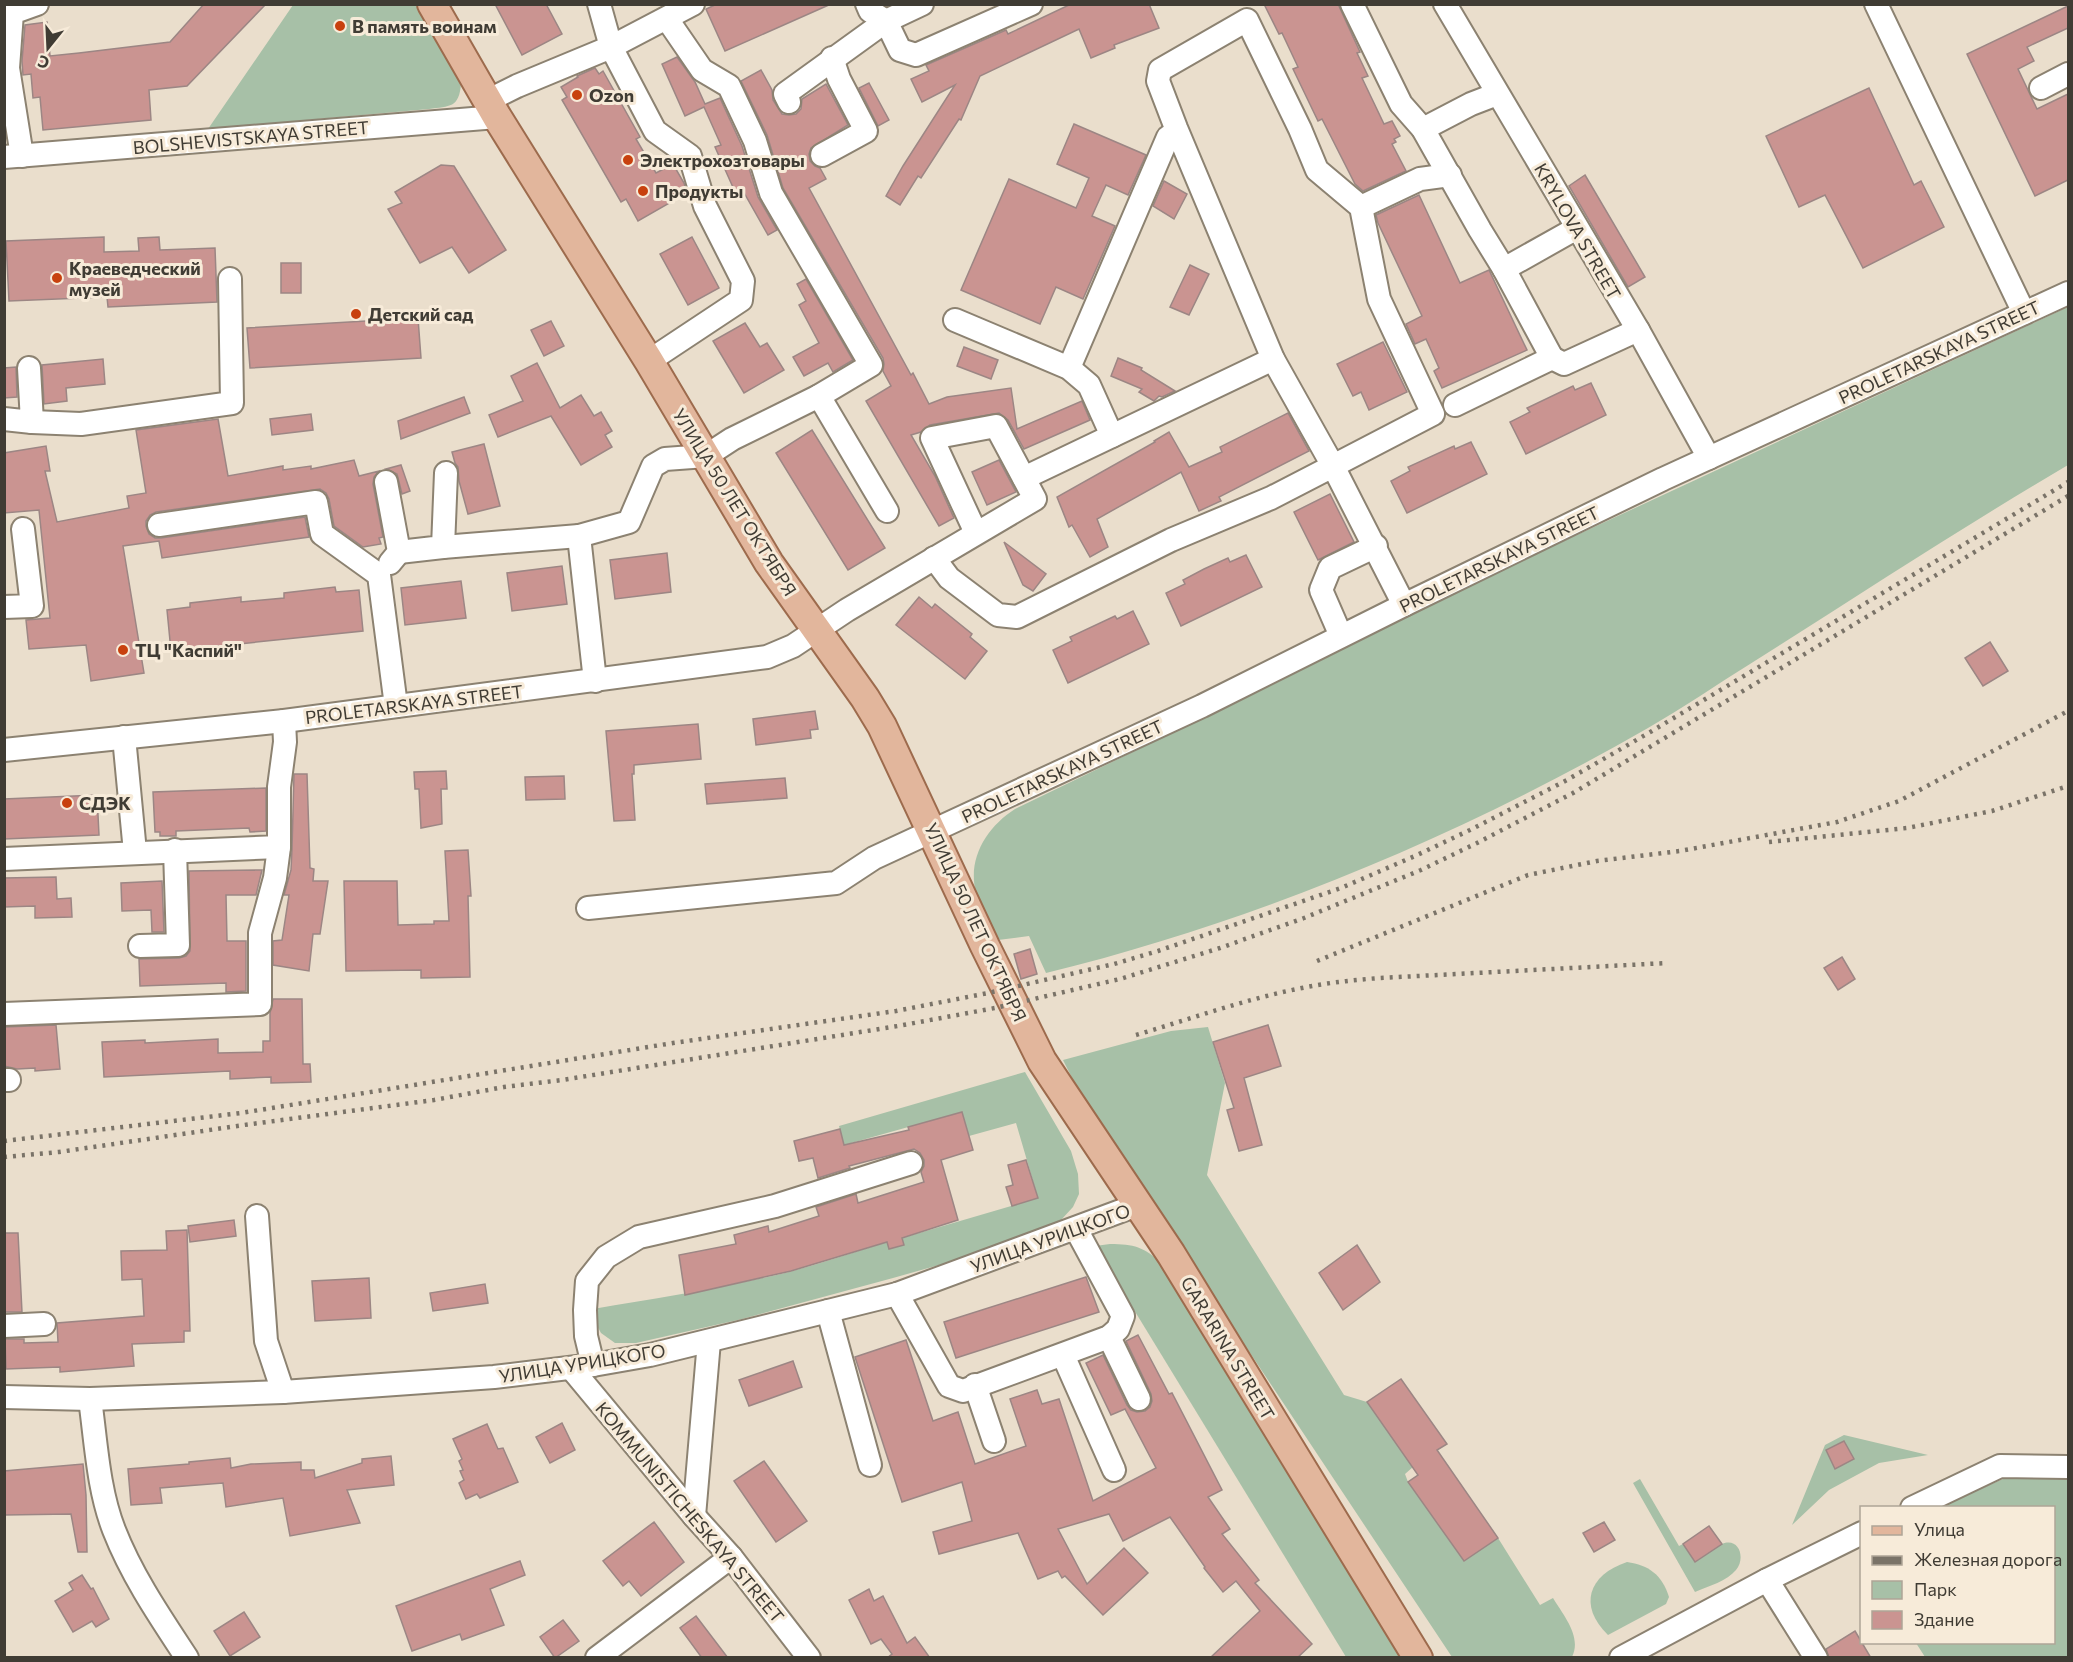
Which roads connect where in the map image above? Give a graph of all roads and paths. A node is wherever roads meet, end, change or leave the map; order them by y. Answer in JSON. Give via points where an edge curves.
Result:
{"nodes":[{"id":1,"x":36,"y":4,"type":"edge"},
{"id":2,"x":432,"y":4,"type":"edge"},
{"id":3,"x":599,"y":4,"type":"edge"},
{"id":4,"x":693,"y":4,"type":"edge"},
{"id":5,"x":867,"y":4,"type":"edge"},
{"id":6,"x":922,"y":4,"type":"edge"},
{"id":7,"x":1030,"y":4,"type":"edge"},
{"id":8,"x":1352,"y":4,"type":"edge"},
{"id":9,"x":1445,"y":4,"type":"edge"},
{"id":10,"x":1876,"y":4,"type":"edge"},
{"id":11,"x":1252,"y":12,"type":"edge"},
{"id":12,"x":667,"y":19,"type":"junction"},
{"id":13,"x":886,"y":21,"type":"junction"},
{"id":14,"x":611,"y":47,"type":"junction"},
{"id":15,"x":832,"y":58,"type":"junction"},
{"id":16,"x":2068,"y":75,"type":"edge"},
{"id":17,"x":2041,"y":88,"type":"dead end"},
{"id":18,"x":1497,"y":94,"type":"junction"},
{"id":19,"x":789,"y":102,"type":"dead end"},
{"id":20,"x":492,"y":109,"type":"junction"},
{"id":21,"x":1423,"y":129,"type":"junction"},
{"id":22,"x":1177,"y":132,"type":"junction"},
{"id":23,"x":822,"y":155,"type":"dead end"},
{"id":24,"x":13,"y":156,"type":"edge"},
{"id":25,"x":1450,"y":175,"type":"junction"},
{"id":26,"x":1361,"y":207,"type":"junction"},
{"id":27,"x":1577,"y":228,"type":"junction"},
{"id":28,"x":1504,"y":269,"type":"junction"},
{"id":29,"x":230,"y":279,"type":"dead end"},
{"id":30,"x":2068,"y":292,"type":"edge"},
{"id":31,"x":2024,"y":313,"type":"junction"},
{"id":32,"x":955,"y":320,"type":"dead end"},
{"id":33,"x":1638,"y":330,"type":"junction"},
{"id":34,"x":1552,"y":358,"type":"junction"},
{"id":35,"x":1273,"y":359,"type":"junction"},
{"id":36,"x":649,"y":361,"type":"junction"},
{"id":37,"x":29,"y":368,"type":"dead end"},
{"id":38,"x":1069,"y":368,"type":"junction"},
{"id":39,"x":819,"y":396,"type":"junction"},
{"id":40,"x":1455,"y":405,"type":"dead end"},
{"id":41,"x":4,"y":420,"type":"edge"},
{"id":42,"x":32,"y":422,"type":"junction"},
{"id":43,"x":1112,"y":436,"type":"junction"},
{"id":44,"x":706,"y":456,"type":"junction"},
{"id":45,"x":1709,"y":458,"type":"junction"},
{"id":46,"x":1333,"y":466,"type":"junction"},
{"id":47,"x":446,"y":473,"type":"dead end"},
{"id":48,"x":1024,"y":478,"type":"junction"},
{"id":49,"x":386,"y":482,"type":"dead end"},
{"id":50,"x":887,"y":511,"type":"dead end"},
{"id":51,"x":159,"y":525,"type":"dead end"},
{"id":52,"x":23,"y":529,"type":"dead end"},
{"id":53,"x":976,"y":533,"type":"junction"},
{"id":54,"x":579,"y":536,"type":"junction"},
{"id":55,"x":1376,"y":546,"type":"junction"},
{"id":56,"x":443,"y":547,"type":"junction"},
{"id":57,"x":399,"y":552,"type":"junction"},
{"id":58,"x":934,"y":558,"type":"junction"},
{"id":59,"x":379,"y":575,"type":"junction"},
{"id":60,"x":1404,"y":605,"type":"junction"},
{"id":61,"x":4,"y":608,"type":"edge"},
{"id":62,"x":816,"y":630,"type":"junction"},
{"id":63,"x":1341,"y":636,"type":"junction"},
{"id":64,"x":595,"y":681,"type":"junction"},
{"id":65,"x":396,"y":706,"type":"junction"},
{"id":66,"x":284,"y":721,"type":"junction"},
{"id":67,"x":124,"y":737,"type":"junction"},
{"id":68,"x":4,"y":750,"type":"edge"},
{"id":69,"x":933,"y":830,"type":"junction"},
{"id":70,"x":279,"y":847,"type":"junction"},
{"id":71,"x":175,"y":850,"type":"junction"},
{"id":72,"x":135,"y":852,"type":"junction"},
{"id":73,"x":4,"y":859,"type":"edge"},
{"id":74,"x":588,"y":909,"type":"dead end"},
{"id":75,"x":140,"y":946,"type":"dead end"},
{"id":76,"x":4,"y":1014,"type":"edge"},
{"id":77,"x":1033,"y":1042,"type":"joint"},
{"id":78,"x":911,"y":1163,"type":"dead end"},
{"id":79,"x":1137,"y":1205,"type":"junction"},
{"id":80,"x":257,"y":1216,"type":"dead end"},
{"id":81,"x":1076,"y":1229,"type":"junction"},
{"id":82,"x":897,"y":1294,"type":"junction"},
{"id":83,"x":828,"y":1311,"type":"junction"},
{"id":84,"x":44,"y":1324,"type":"dead end"},
{"id":85,"x":4,"y":1326,"type":"edge"},
{"id":86,"x":1109,"y":1337,"type":"junction"},
{"id":87,"x":709,"y":1341,"type":"junction"},
{"id":88,"x":1063,"y":1354,"type":"junction"},
{"id":89,"x":582,"y":1367,"type":"junction"},
{"id":90,"x":975,"y":1385,"type":"junction"},
{"id":91,"x":283,"y":1392,"type":"junction"},
{"id":92,"x":4,"y":1397,"type":"edge"},
{"id":93,"x":90,"y":1399,"type":"junction"},
{"id":94,"x":1139,"y":1399,"type":"dead end"},
{"id":95,"x":994,"y":1441,"type":"dead end"},
{"id":96,"x":870,"y":1465,"type":"dead end"},
{"id":97,"x":2068,"y":1467,"type":"edge"},
{"id":98,"x":1114,"y":1470,"type":"dead end"},
{"id":99,"x":1916,"y":1506,"type":"edge"},
{"id":100,"x":694,"y":1516,"type":"junction"},
{"id":101,"x":1860,"y":1534,"type":"edge"},
{"id":102,"x":732,"y":1557,"type":"junction"},
{"id":103,"x":1767,"y":1580,"type":"junction"},
{"id":104,"x":187,"y":1658,"type":"edge"},
{"id":105,"x":597,"y":1658,"type":"edge"},
{"id":106,"x":809,"y":1658,"type":"edge"},
{"id":107,"x":1418,"y":1658,"type":"edge"},
{"id":108,"x":1622,"y":1658,"type":"edge"},
{"id":109,"x":1816,"y":1658,"type":"edge"}],
"edges":[{"from":1,"to":24,"type":"street","via":[[12,13],[8,68]]},
{"from":2,"to":20,"type":"main road","name":"УЛИЦА 50 ЛЕТ ОКТЯБРЯ"},
{"from":3,"to":14,"type":"street"},
{"from":4,"to":12,"type":"street","name":"BOLSHEVISTSKAYA STREET"},
{"from":5,"to":13,"type":"street","via":[[870,11]]},
{"from":6,"to":13,"type":"street"},
{"from":7,"to":13,"type":"street","via":[[916,55],[900,50]]},
{"from":8,"to":21,"type":"street","via":[[1401,104]]},
{"from":9,"to":18,"type":"street","name":"KRYLOVA STREET"},
{"from":10,"to":31,"type":"street"},
{"from":11,"to":22,"type":"street","via":[[1160,70],[1158,81]]},
{"from":11,"to":26,"type":"street","via":[[1272,75],[1317,170]]},
{"from":12,"to":14,"type":"street","name":"BOLSHEVISTSKAYA STREET"},
{"from":12,"to":39,"type":"street","via":[[702,70],[729,86],[755,141],[771,193],[871,365]]},
{"from":13,"to":15,"type":"street"},
{"from":14,"to":20,"type":"street","name":"BOLSHEVISTSKAYA STREET","via":[[517,86]]},
{"from":14,"to":36,"type":"street","via":[[655,131],[690,156],[705,206],[743,281],[741,300]]},
{"from":15,"to":19,"type":"street","via":[[785,94]]},
{"from":15,"to":23,"type":"street","via":[[866,131]]},
{"from":16,"to":17,"type":"street"},
{"from":18,"to":21,"type":"street"},
{"from":18,"to":27,"type":"street","name":"KRYLOVA STREET"},
{"from":20,"to":24,"type":"street","name":"BOLSHEVISTSKAYA STREET"},
{"from":20,"to":36,"type":"main road","name":"УЛИЦА 50 ЛЕТ ОКТЯБРЯ"},
{"from":21,"to":25,"type":"street"},
{"from":22,"to":35,"type":"street"},
{"from":22,"to":38,"type":"street","via":[[1168,137]]},
{"from":25,"to":26,"type":"street","via":[[1420,179]]},
{"from":25,"to":28,"type":"street"},
{"from":26,"to":46,"type":"street","via":[[1379,299],[1433,414]]},
{"from":27,"to":28,"type":"street"},
{"from":27,"to":33,"type":"street","name":"KRYLOVA STREET"},
{"from":28,"to":34,"type":"street"},
{"from":29,"to":42,"type":"street","via":[[232,403],[81,424]]},
{"from":30,"to":31,"type":"street","name":"PROLETARSKAYA STREET"},
{"from":31,"to":45,"type":"street","name":"PROLETARSKAYA STREET"},
{"from":32,"to":38,"type":"street"},
{"from":33,"to":34,"type":"street","via":[[1564,364]]},
{"from":33,"to":45,"type":"street","name":"KRYLOVA STREET"},
{"from":34,"to":40,"type":"street"},
{"from":35,"to":43,"type":"street"},
{"from":35,"to":46,"type":"street"},
{"from":36,"to":44,"type":"main road","name":"УЛИЦА 50 ЛЕТ ОКТЯБРЯ"},
{"from":37,"to":42,"type":"street"},
{"from":38,"to":43,"type":"street","via":[[1089,385]]},
{"from":39,"to":44,"type":"street"},
{"from":39,"to":50,"type":"street"},
{"from":41,"to":42,"type":"street"},
{"from":43,"to":48,"type":"street"},
{"from":44,"to":54,"type":"street","via":[[665,459],[653,466],[629,522]]},
{"from":44,"to":62,"type":"main road","name":"УЛИЦА 50 ЛЕТ ОКТЯБРЯ","via":[[769,563]]},
{"from":45,"to":60,"type":"street","name":"PROLETARSKAYA STREET"},
{"from":46,"to":55,"type":"street"},
{"from":46,"to":58,"type":"street","via":[[1271,498],[1171,540],[1017,617],[998,615],[949,578]]},
{"from":47,"to":56,"type":"street"},
{"from":48,"to":53,"type":"street","name":"PROLETARSKAYA STREET","via":[[1035,500]]},
{"from":48,"to":53,"type":"street","via":[[996,426],[932,438]]},
{"from":49,"to":57,"type":"street"},
{"from":51,"to":59,"type":"street","via":[[316,502],[322,534]]},
{"from":52,"to":61,"type":"street","via":[[32,606]]},
{"from":53,"to":58,"type":"street","name":"PROLETARSKAYA STREET"},
{"from":54,"to":56,"type":"street"},
{"from":54,"to":64,"type":"street"},
{"from":55,"to":60,"type":"street"},
{"from":55,"to":63,"type":"street","via":[[1330,568],[1321,590]]},
{"from":56,"to":57,"type":"street"},
{"from":57,"to":59,"type":"street"},
{"from":58,"to":62,"type":"street","name":"PROLETARSKAYA STREET"},
{"from":59,"to":65,"type":"street"},
{"from":60,"to":63,"type":"street","name":"PROLETARSKAYA STREET"},
{"from":62,"to":64,"type":"street","name":"PROLETARSKAYA STREET","via":[[767,657]]},
{"from":62,"to":69,"type":"main road","name":"УЛИЦА 50 ЛЕТ ОКТЯБРЯ","via":[[882,726]]},
{"from":63,"to":69,"type":"street","name":"PROLETARSKAYA STREET","via":[[1202,706]]},
{"from":64,"to":65,"type":"street","name":"PROLETARSKAYA STREET"},
{"from":65,"to":66,"type":"street","name":"PROLETARSKAYA STREET"},
{"from":66,"to":67,"type":"street","name":"PROLETARSKAYA STREET"},
{"from":66,"to":70,"type":"street"},
{"from":67,"to":68,"type":"street","name":"PROLETARSKAYA STREET"},
{"from":67,"to":72,"type":"street"},
{"from":69,"to":74,"type":"street","name":"PROLETARSKAYA STREET","via":[[874,858],[836,883]]},
{"from":69,"to":77,"type":"main road","name":"УЛИЦА 50 ЛЕТ ОКТЯБРЯ"},
{"from":70,"to":71,"type":"street"},
{"from":70,"to":76,"type":"street","via":[[260,933],[260,1004]]},
{"from":71,"to":72,"type":"street"},
{"from":71,"to":75,"type":"street","via":[[178,945]]},
{"from":72,"to":73,"type":"street"},
{"from":77,"to":79,"type":"main road","name":"GARARINA STREET"},
{"from":78,"to":89,"type":"street","via":[[775,1206],[639,1237],[606,1257],[587,1281]]},
{"from":79,"to":81,"type":"street","name":"УЛИЦА УРИЦКОГО"},
{"from":79,"to":107,"type":"main road","name":"GARARINA STREET","via":[[1171,1254]]},
{"from":80,"to":91,"type":"street","via":[[266,1341]]},
{"from":81,"to":82,"type":"street","name":"УЛИЦА УРИЦКОГО"},
{"from":81,"to":86,"type":"street","via":[[1123,1316],[1118,1329]]},
{"from":82,"to":83,"type":"street","name":"УЛИЦА УРИЦКОГО"},
{"from":82,"to":90,"type":"street","via":[[949,1386],[963,1391]]},
{"from":83,"to":87,"type":"street","name":"УЛИЦА УРИЦКОГО"},
{"from":83,"to":96,"type":"street"},
{"from":84,"to":85,"type":"street"},
{"from":86,"to":88,"type":"street"},
{"from":86,"to":94,"type":"street"},
{"from":87,"to":89,"type":"street","name":"УЛИЦА УРИЦКОГО"},
{"from":87,"to":100,"type":"street"},
{"from":88,"to":90,"type":"street"},
{"from":88,"to":98,"type":"street"},
{"from":89,"to":91,"type":"street","name":"УЛИЦА УРИЦКОГО"},
{"from":89,"to":100,"type":"street","name":"KOMMUNISTICHESKAYA STREET"},
{"from":90,"to":95,"type":"street"},
{"from":91,"to":93,"type":"street","name":"УЛИЦА УРИЦКОГО"},
{"from":92,"to":93,"type":"street","name":"УЛИЦА УРИЦКОГО"},
{"from":93,"to":104,"type":"street","via":[[101,1481],[114,1529],[146,1595]]},
{"from":97,"to":99,"type":"street","via":[[2000,1466]]},
{"from":100,"to":102,"type":"street","name":"KOMMUNISTICHESKAYA STREET"},
{"from":101,"to":103,"type":"street"},
{"from":102,"to":105,"type":"street"},
{"from":102,"to":106,"type":"street","name":"KOMMUNISTICHESKAYA STREET"},
{"from":103,"to":108,"type":"street"},
{"from":103,"to":109,"type":"street"}]}
